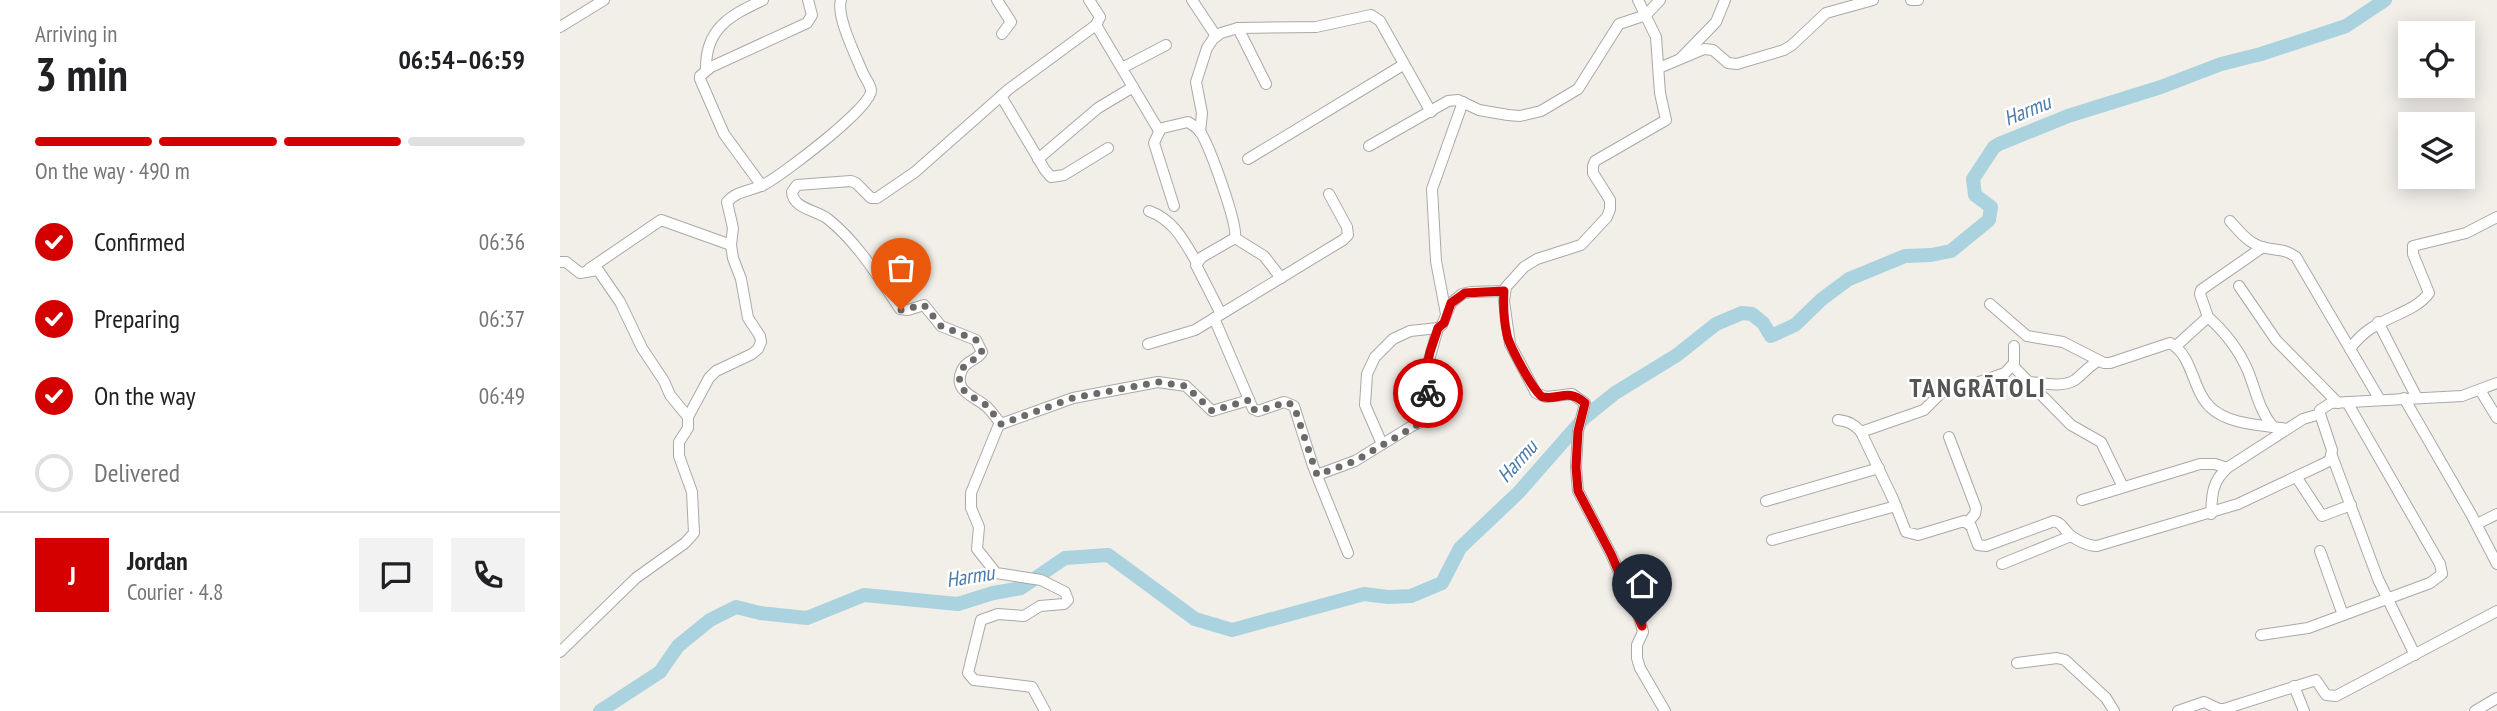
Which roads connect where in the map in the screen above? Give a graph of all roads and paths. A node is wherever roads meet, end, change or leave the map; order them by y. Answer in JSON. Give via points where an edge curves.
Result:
{"nodes":[{"id":1,"x":604,"y":0,"type":"edge"},
{"id":2,"x":763,"y":0,"type":"edge"},
{"id":3,"x":808,"y":0,"type":"edge"},
{"id":4,"x":841,"y":0,"type":"edge"},
{"id":5,"x":997,"y":0,"type":"edge"},
{"id":6,"x":1089,"y":0,"type":"edge"},
{"id":7,"x":1192,"y":0,"type":"edge"},
{"id":8,"x":1638,"y":0,"type":"edge"},
{"id":9,"x":1660,"y":0,"type":"edge"},
{"id":10,"x":1726,"y":0,"type":"edge"},
{"id":11,"x":1873,"y":0,"type":"edge"},
{"id":12,"x":1911,"y":0,"type":"edge"},
{"id":13,"x":1918,"y":0,"type":"edge"},
{"id":14,"x":745,"y":4,"type":"edge"},
{"id":15,"x":1646,"y":15,"type":"junction"},
{"id":16,"x":1096,"y":25,"type":"junction"},
{"id":17,"x":560,"y":27,"type":"edge"},
{"id":18,"x":1238,"y":28,"type":"junction"},
{"id":19,"x":1002,"y":34,"type":"dead end"},
{"id":20,"x":1216,"y":36,"type":"junction"},
{"id":21,"x":1166,"y":45,"type":"dead end"},
{"id":22,"x":1678,"y":61,"type":"junction"},
{"id":23,"x":1403,"y":65,"type":"junction"},
{"id":24,"x":1122,"y":68,"type":"junction"},
{"id":25,"x":1659,"y":68,"type":"junction"},
{"id":26,"x":706,"y":70,"type":"junction"},
{"id":27,"x":1266,"y":84,"type":"dead end"},
{"id":28,"x":1133,"y":87,"type":"junction"},
{"id":29,"x":1001,"y":96,"type":"junction"},
{"id":30,"x":1463,"y":102,"type":"junction"},
{"id":31,"x":1431,"y":112,"type":"junction"},
{"id":32,"x":1160,"y":130,"type":"junction"},
{"id":33,"x":1200,"y":132,"type":"junction"},
{"id":34,"x":1369,"y":146,"type":"dead end"},
{"id":35,"x":1108,"y":148,"type":"dead end"},
{"id":36,"x":1038,"y":159,"type":"junction"},
{"id":37,"x":1248,"y":159,"type":"dead end"},
{"id":38,"x":762,"y":186,"type":"junction"},
{"id":39,"x":1329,"y":194,"type":"dead end"},
{"id":40,"x":1174,"y":206,"type":"dead end"},
{"id":41,"x":1149,"y":211,"type":"dead end"},
{"id":42,"x":2497,"y":217,"type":"edge"},
{"id":43,"x":2230,"y":220,"type":"dead end"},
{"id":44,"x":1235,"y":238,"type":"junction"},
{"id":45,"x":731,"y":245,"type":"junction"},
{"id":46,"x":2263,"y":247,"type":"junction"},
{"id":47,"x":560,"y":262,"type":"edge"},
{"id":48,"x":1197,"y":263,"type":"junction"},
{"id":49,"x":586,"y":272,"type":"junction"},
{"id":50,"x":1281,"y":278,"type":"junction"},
{"id":51,"x":2239,"y":286,"type":"dead end"},
{"id":52,"x":1504,"y":291,"type":"junction"},
{"id":53,"x":1990,"y":304,"type":"dead end"},
{"id":54,"x":1446,"y":315,"type":"junction"},
{"id":55,"x":1218,"y":316,"type":"junction"},
{"id":56,"x":2208,"y":317,"type":"junction"},
{"id":57,"x":2378,"y":322,"type":"junction"},
{"id":58,"x":1438,"y":328,"type":"junction"},
{"id":59,"x":1148,"y":344,"type":"dead end"},
{"id":60,"x":2014,"y":345,"type":"dead end"},
{"id":61,"x":2176,"y":346,"type":"junction"},
{"id":62,"x":2350,"y":349,"type":"junction"},
{"id":63,"x":2098,"y":361,"type":"junction"},
{"id":64,"x":2013,"y":366,"type":"junction"},
{"id":65,"x":2028,"y":382,"type":"junction"},
{"id":66,"x":2497,"y":383,"type":"edge"},
{"id":67,"x":2480,"y":390,"type":"junction"},
{"id":68,"x":2404,"y":398,"type":"junction"},
{"id":69,"x":2417,"y":398,"type":"junction"},
{"id":70,"x":1249,"y":400,"type":"junction"},
{"id":71,"x":2379,"y":400,"type":"junction"},
{"id":72,"x":2343,"y":402,"type":"junction"},
{"id":73,"x":2320,"y":414,"type":"junction"},
{"id":74,"x":688,"y":417,"type":"junction"},
{"id":75,"x":2497,"y":418,"type":"edge"},
{"id":76,"x":1838,"y":420,"type":"dead end"},
{"id":77,"x":1000,"y":422,"type":"junction"},
{"id":78,"x":2273,"y":427,"type":"junction"},
{"id":79,"x":2287,"y":429,"type":"junction"},
{"id":80,"x":1861,"y":432,"type":"junction"},
{"id":81,"x":1949,"y":437,"type":"dead end"},
{"id":82,"x":1382,"y":444,"type":"junction"},
{"id":83,"x":2332,"y":456,"type":"junction"},
{"id":84,"x":1879,"y":468,"type":"junction"},
{"id":85,"x":2227,"y":468,"type":"junction"},
{"id":86,"x":1317,"y":475,"type":"junction"},
{"id":87,"x":2297,"y":478,"type":"junction"},
{"id":88,"x":2123,"y":487,"type":"junction"},
{"id":89,"x":2082,"y":500,"type":"dead end"},
{"id":90,"x":1766,"y":501,"type":"dead end"},
{"id":91,"x":2351,"y":505,"type":"junction"},
{"id":92,"x":1896,"y":506,"type":"junction"},
{"id":93,"x":2211,"y":514,"type":"junction"},
{"id":94,"x":2497,"y":514,"type":"edge"},
{"id":95,"x":1968,"y":522,"type":"junction"},
{"id":96,"x":2477,"y":524,"type":"junction"},
{"id":97,"x":2071,"y":536,"type":"junction"},
{"id":98,"x":1772,"y":540,"type":"dead end"},
{"id":99,"x":2320,"y":551,"type":"dead end"},
{"id":100,"x":1348,"y":553,"type":"dead end"},
{"id":101,"x":2002,"y":564,"type":"dead end"},
{"id":102,"x":2497,"y":564,"type":"edge"},
{"id":103,"x":2387,"y":598,"type":"junction"},
{"id":104,"x":2497,"y":611,"type":"edge"},
{"id":105,"x":2343,"y":615,"type":"junction"},
{"id":106,"x":2261,"y":635,"type":"dead end"},
{"id":107,"x":560,"y":652,"type":"edge"},
{"id":108,"x":2415,"y":655,"type":"junction"},
{"id":109,"x":2017,"y":663,"type":"dead end"},
{"id":110,"x":2294,"y":686,"type":"junction"},
{"id":111,"x":2497,"y":698,"type":"edge"},
{"id":112,"x":2210,"y":707,"type":"edge"},
{"id":113,"x":1045,"y":711,"type":"edge"},
{"id":114,"x":1665,"y":711,"type":"edge"},
{"id":115,"x":2114,"y":711,"type":"edge"},
{"id":116,"x":2178,"y":711,"type":"edge"},
{"id":117,"x":2304,"y":711,"type":"edge"},
{"id":118,"x":2475,"y":711,"type":"edge"}],
"edges":[{"from":1,"to":17,"type":"street"},
{"from":2,"to":14,"type":"street"},
{"from":3,"to":26,"type":"street","via":[[813,15],[807,23]]},
{"from":4,"to":38,"type":"street","via":[[842,18],[871,96],[857,113]]},
{"from":5,"to":19,"type":"street","via":[[1011,22]]},
{"from":6,"to":16,"type":"street","via":[[1100,17]]},
{"from":7,"to":20,"type":"street"},
{"from":8,"to":15,"type":"street"},
{"from":9,"to":15,"type":"street"},
{"from":10,"to":22,"type":"street","via":[[1716,22]]},
{"from":11,"to":22,"type":"street","via":[[1826,13],[1792,45],[1775,52],[1732,64],[1704,49]]},
{"from":12,"to":13,"type":"street"},
{"from":14,"to":26,"type":"street","via":[[715,33],[706,51]]},
{"from":15,"to":25,"type":"street","via":[[1656,37]]},
{"from":15,"to":30,"type":"street","via":[[1617,26],[1578,89],[1541,111],[1508,116]]},
{"from":16,"to":24,"type":"street"},
{"from":16,"to":29,"type":"street"},
{"from":18,"to":20,"type":"street"},
{"from":18,"to":23,"type":"street","via":[[1315,27],[1374,16]]},
{"from":18,"to":27,"type":"street"},
{"from":20,"to":33,"type":"street","via":[[1196,82],[1202,113]]},
{"from":21,"to":24,"type":"street"},
{"from":22,"to":25,"type":"street"},
{"from":23,"to":31,"type":"street"},
{"from":23,"to":37,"type":"street"},
{"from":24,"to":28,"type":"street"},
{"from":25,"to":52,"type":"street","via":[[1666,120],[1592,166],[1610,200],[1607,218],[1581,245],[1532,261]]},
{"from":26,"to":38,"type":"street","via":[[700,79],[717,120]]},
{"from":28,"to":32,"type":"street"},
{"from":28,"to":36,"type":"street","via":[[1098,108]]},
{"from":29,"to":36,"type":"street"},
{"from":29,"to":77,"type":"street","via":[[915,172],[877,198],[870,198],[851,181],[801,184],[792,191],[796,203],[831,221],[861,252],[900,309],[924,305],[941,326],[976,340],[982,352],[963,367],[962,389]]},
{"from":30,"to":31,"type":"street","via":[[1448,101]]},
{"from":30,"to":54,"type":"street","via":[[1432,189],[1436,261]]},
{"from":31,"to":34,"type":"street"},
{"from":32,"to":33,"type":"street","via":[[1188,122]]},
{"from":32,"to":40,"type":"street","via":[[1154,144]]},
{"from":33,"to":44,"type":"street","via":[[1224,193]]},
{"from":35,"to":36,"type":"street","via":[[1055,178]]},
{"from":38,"to":45,"type":"street","via":[[727,202],[733,228]]},
{"from":39,"to":50,"type":"street","via":[[1348,235]]},
{"from":41,"to":48,"type":"street","via":[[1171,224]]},
{"from":42,"to":57,"type":"street","via":[[2466,233],[2413,246],[2429,293]]},
{"from":43,"to":46,"type":"street","via":[[2245,237]]},
{"from":44,"to":48,"type":"street"},
{"from":44,"to":50,"type":"street","via":[[1264,256]]},
{"from":45,"to":49,"type":"street","via":[[661,220]]},
{"from":45,"to":74,"type":"street","via":[[748,318],[761,342],[752,354],[711,376]]},
{"from":46,"to":56,"type":"street","via":[[2201,290]]},
{"from":46,"to":62,"type":"street","via":[[2296,257]]},
{"from":47,"to":49,"type":"street"},
{"from":48,"to":55,"type":"street"},
{"from":49,"to":74,"type":"street","via":[[597,270],[602,275],[670,396]]},
{"from":50,"to":55,"type":"street"},
{"from":51,"to":72,"type":"street","via":[[2277,340]]},
{"from":52,"to":54,"type":"street","via":[[1465,293],[1451,303]]},
{"from":52,"to":114,"type":"street","via":[[1509,342],[1536,393],[1546,397],[1572,394],[1585,403],[1578,431],[1578,491],[1640,620],[1643,632],[1637,658]]},
{"from":53,"to":63,"type":"street","via":[[2027,336],[2063,342]]},
{"from":54,"to":58,"type":"street"},
{"from":55,"to":59,"type":"street","via":[[1195,330]]},
{"from":55,"to":70,"type":"street"},
{"from":56,"to":61,"type":"street"},
{"from":56,"to":78,"type":"street","via":[[2230,338]]},
{"from":57,"to":62,"type":"street"},
{"from":57,"to":69,"type":"street"},
{"from":58,"to":82,"type":"street","via":[[1424,378],[1434,416]]},
{"from":58,"to":82,"type":"street","via":[[1418,329],[1393,339],[1367,370],[1365,405]]},
{"from":60,"to":64,"type":"street"},
{"from":61,"to":63,"type":"street","via":[[2165,344],[2110,363]]},
{"from":61,"to":78,"type":"street","via":[[2210,408],[2229,418]]},
{"from":62,"to":71,"type":"street"},
{"from":63,"to":65,"type":"street","via":[[2065,384]]},
{"from":64,"to":65,"type":"street"},
{"from":64,"to":80,"type":"street","via":[[1965,387],[1945,389],[1924,410]]},
{"from":65,"to":88,"type":"street","via":[[2071,425],[2101,442]]},
{"from":66,"to":67,"type":"street"},
{"from":67,"to":69,"type":"street","via":[[2462,396]]},
{"from":67,"to":75,"type":"street"},
{"from":68,"to":69,"type":"street"},
{"from":68,"to":71,"type":"street"},
{"from":68,"to":96,"type":"street"},
{"from":70,"to":77,"type":"street","via":[[1212,411],[1186,386],[1158,382],[1073,398]]},
{"from":70,"to":86,"type":"street","via":[[1258,411],[1284,402],[1294,406]]},
{"from":71,"to":72,"type":"street"},
{"from":72,"to":73,"type":"street","via":[[2325,406]]},
{"from":72,"to":103,"type":"street","via":[[2443,570],[2430,583]]},
{"from":73,"to":79,"type":"street"},
{"from":73,"to":83,"type":"street"},
{"from":74,"to":107,"type":"street","via":[[677,450],[692,492],[692,537],[636,578]]},
{"from":76,"to":80,"type":"street"},
{"from":77,"to":113,"type":"street","via":[[971,493],[980,531],[976,546],[996,573],[1041,580],[1066,592],[1067,602],[1040,606],[1024,616],[998,614],[981,620],[968,673],[974,680],[1032,688]]},
{"from":78,"to":79,"type":"street"},
{"from":79,"to":85,"type":"street"},
{"from":80,"to":84,"type":"street"},
{"from":81,"to":95,"type":"street","via":[[1976,508]]},
{"from":82,"to":86,"type":"street","via":[[1355,461]]},
{"from":83,"to":87,"type":"street"},
{"from":83,"to":91,"type":"street"},
{"from":84,"to":90,"type":"street"},
{"from":84,"to":92,"type":"street"},
{"from":85,"to":88,"type":"street","via":[[2200,464]]},
{"from":85,"to":93,"type":"street","via":[[2212,487]]},
{"from":86,"to":100,"type":"street"},
{"from":87,"to":91,"type":"street","via":[[2322,516]]},
{"from":87,"to":93,"type":"street"},
{"from":88,"to":89,"type":"street"},
{"from":91,"to":103,"type":"street"},
{"from":92,"to":95,"type":"street","via":[[1906,533],[1912,535]]},
{"from":92,"to":98,"type":"street"},
{"from":93,"to":97,"type":"street","via":[[2097,546]]},
{"from":94,"to":96,"type":"street"},
{"from":95,"to":97,"type":"street","via":[[1982,546],[2054,521]]},
{"from":96,"to":102,"type":"street"},
{"from":97,"to":101,"type":"street"},
{"from":99,"to":105,"type":"street"},
{"from":103,"to":105,"type":"street"},
{"from":103,"to":108,"type":"street"},
{"from":104,"to":108,"type":"street"},
{"from":105,"to":106,"type":"street","via":[[2308,628]]},
{"from":108,"to":110,"type":"street","via":[[2336,696],[2326,695],[2316,680]]},
{"from":109,"to":115,"type":"street","via":[[2065,660]]},
{"from":110,"to":112,"type":"street","via":[[2224,709]]},
{"from":110,"to":117,"type":"street"},
{"from":111,"to":118,"type":"street"},
{"from":112,"to":116,"type":"street","via":[[2196,703]]}]}
